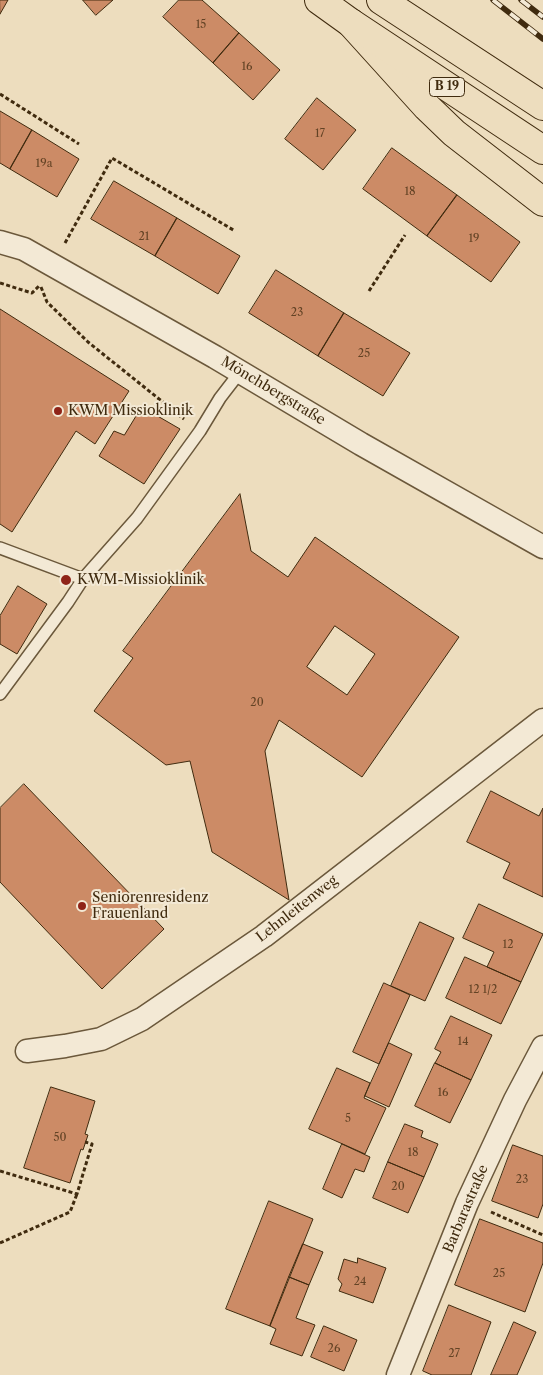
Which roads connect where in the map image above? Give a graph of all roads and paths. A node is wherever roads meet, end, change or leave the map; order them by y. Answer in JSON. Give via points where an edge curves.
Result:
{"nodes":[{"id":1,"x":320,"y":0,"type":"edge"},
{"id":2,"x":381,"y":0,"type":"edge"},
{"id":3,"x":351,"y":23,"type":"junction"},
{"id":4,"x":0,"y":94,"type":"edge"},
{"id":5,"x":543,"y":106,"type":"edge"},
{"id":6,"x":79,"y":144,"type":"dead end"},
{"id":7,"x":543,"y":150,"type":"edge"},
{"id":8,"x":543,"y":202,"type":"edge"},
{"id":9,"x":235,"y":230,"type":"dead end"},
{"id":10,"x":405,"y":235,"type":"dead end"},
{"id":11,"x":0,"y":242,"type":"edge"},
{"id":12,"x":51,"y":265,"type":"junction"},
{"id":13,"x":0,"y":283,"type":"edge"},
{"id":14,"x":40,"y":285,"type":"junction"},
{"id":15,"x":369,"y":291,"type":"dead end"},
{"id":16,"x":240,"y":372,"type":"junction"},
{"id":17,"x":200,"y":431,"type":"junction"},
{"id":18,"x":543,"y":547,"type":"edge"},
{"id":19,"x":0,"y":548,"type":"edge"},
{"id":20,"x":83,"y":579,"type":"junction"},
{"id":21,"x":0,"y":694,"type":"edge"},
{"id":22,"x":543,"y":720,"type":"edge"},
{"id":23,"x":543,"y":1047,"type":"edge"},
{"id":24,"x":27,"y":1051,"type":"dead end"},
{"id":25,"x":86,"y":1142,"type":"dead end"},
{"id":26,"x":0,"y":1171,"type":"edge"},
{"id":27,"x":77,"y":1194,"type":"junction"},
{"id":28,"x":487,"y":1211,"type":"dead end"},
{"id":29,"x":543,"y":1235,"type":"edge"},
{"id":30,"x":0,"y":1243,"type":"edge"},
{"id":31,"x":398,"y":1375,"type":"edge"}],
"edges":[{"from":1,"to":3,"type":"main road","number":"B 19"},
{"from":2,"to":5,"type":"main road","number":"B 19"},
{"from":3,"to":7,"type":"main road","number":"B 19"},
{"from":3,"to":8,"type":"main road","via":[[447,127]]},
{"from":4,"to":6,"type":"path"},
{"from":9,"to":12,"type":"path","via":[[112,158]]},
{"from":10,"to":15,"type":"path"},
{"from":11,"to":12,"type":"street","name":"Mönchbergstraße","via":[[24,250]]},
{"from":12,"to":14,"type":"path"},
{"from":12,"to":16,"type":"street","name":"Mönchbergstraße"},
{"from":13,"to":14,"type":"path","via":[[32,293]]},
{"from":14,"to":17,"type":"path","via":[[47,302],[88,342]]},
{"from":16,"to":17,"type":"lane"},
{"from":16,"to":18,"type":"street","name":"Mönchbergstraße"},
{"from":17,"to":20,"type":"lane","via":[[137,518]]},
{"from":19,"to":20,"type":"lane"},
{"from":20,"to":21,"type":"lane"},
{"from":22,"to":24,"type":"street","name":"Lehnleitenweg","via":[[264,936],[142,1019],[101,1039]]},
{"from":23,"to":31,"type":"street","name":"Barbarastraße","via":[[467,1204]]},
{"from":25,"to":27,"type":"path","via":[[92,1144]]},
{"from":26,"to":27,"type":"path"},
{"from":27,"to":30,"type":"path","via":[[70,1212]]},
{"from":28,"to":29,"type":"path"}]}
